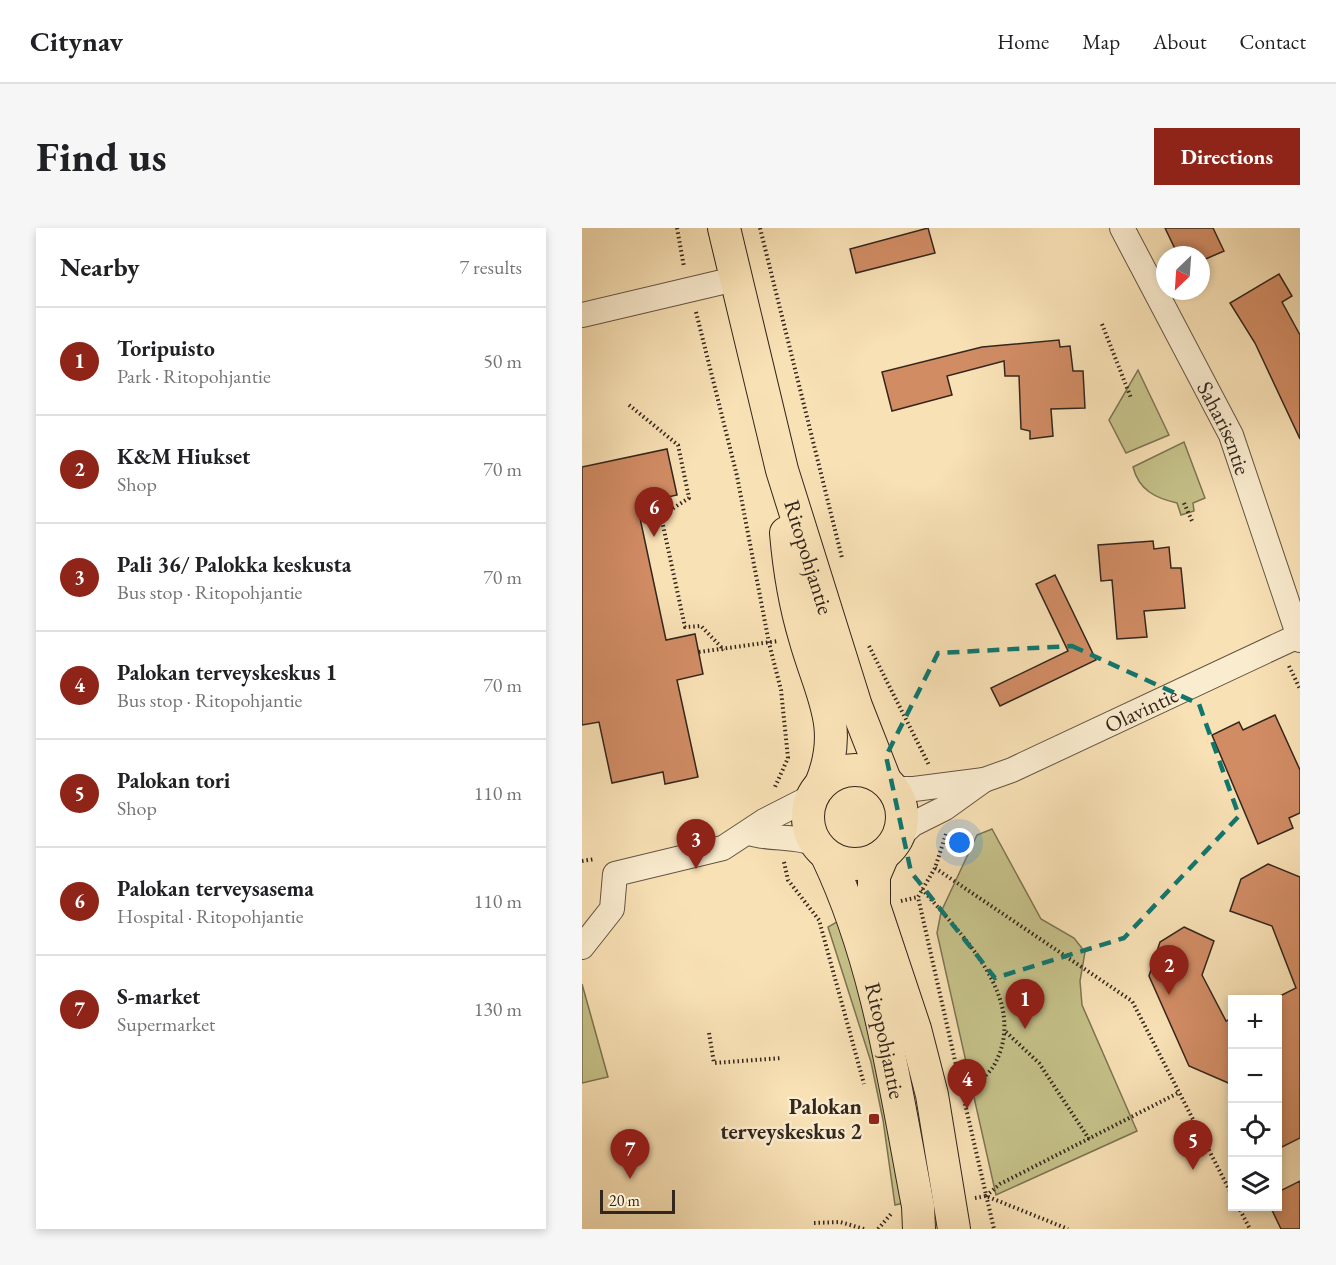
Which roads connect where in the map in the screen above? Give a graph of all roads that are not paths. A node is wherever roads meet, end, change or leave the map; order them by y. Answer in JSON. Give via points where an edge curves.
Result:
{"nodes":[{"id":1,"x":724,"y":228,"type":"edge"},
{"id":2,"x":1122,"y":228,"type":"edge"},
{"id":3,"x":735,"y":279,"type":"junction"},
{"id":4,"x":582,"y":315,"type":"edge"},
{"id":5,"x":782,"y":470,"type":"junction"},
{"id":6,"x":1293,"y":640,"type":"edge"},
{"id":7,"x":984,"y":780,"type":"junction"},
{"id":8,"x":889,"y":784,"type":"junction"},
{"id":9,"x":817,"y":790,"type":"junction"},
{"id":10,"x":777,"y":827,"type":"junction"},
{"id":11,"x":890,"y":847,"type":"junction"},
{"id":12,"x":822,"y":850,"type":"junction"},
{"id":13,"x":582,"y":947,"type":"edge"},
{"id":14,"x":919,"y":1229,"type":"edge"},
{"id":15,"x":954,"y":1229,"type":"edge"}],
"edges":[{"from":1,"to":3,"type":"main road","name":"Ritopohjantie"},
{"from":2,"to":6,"type":"street","name":"Saharisentie","via":[[1231,435]]},
{"from":3,"to":4,"type":"street"},
{"from":3,"to":5,"type":"main road","name":"Ritopohjantie"},
{"from":5,"to":8,"type":"main road","name":"Ritopohjantie","via":[[856,706]]},
{"from":5,"to":9,"type":"main road","name":"Ritopohjantie","via":[[788,556],[804,636],[831,719],[831,755]]},
{"from":6,"to":7,"type":"street","name":"Olavintie"},
{"from":7,"to":8,"type":"street","name":"Olavintie","via":[[914,789]]},
{"from":7,"to":11,"type":"street","name":"Olavintie","via":[[945,808],[913,824]]},
{"from":8,"to":9,"type":"main road","via":[[859,770],[845,770]]},
{"from":8,"to":11,"type":"main road","via":[[902,810]]},
{"from":9,"to":10,"type":"street"},
{"from":9,"to":12,"type":"main road","via":[[808,812],[809,826]]},
{"from":10,"to":12,"type":"street"},
{"from":10,"to":13,"type":"street","via":[[764,820],[723,848],[615,873],[612,909]]},
{"from":11,"to":12,"type":"main road","via":[[858,864],[847,863]]},
{"from":11,"to":15,"type":"main road","name":"Ritopohjantie","via":[[874,876],[874,906],[915,1029],[933,1105]]},
{"from":12,"to":14,"type":"main road","name":"Ritopohjantie","via":[[849,910],[884,1026]]}]}
